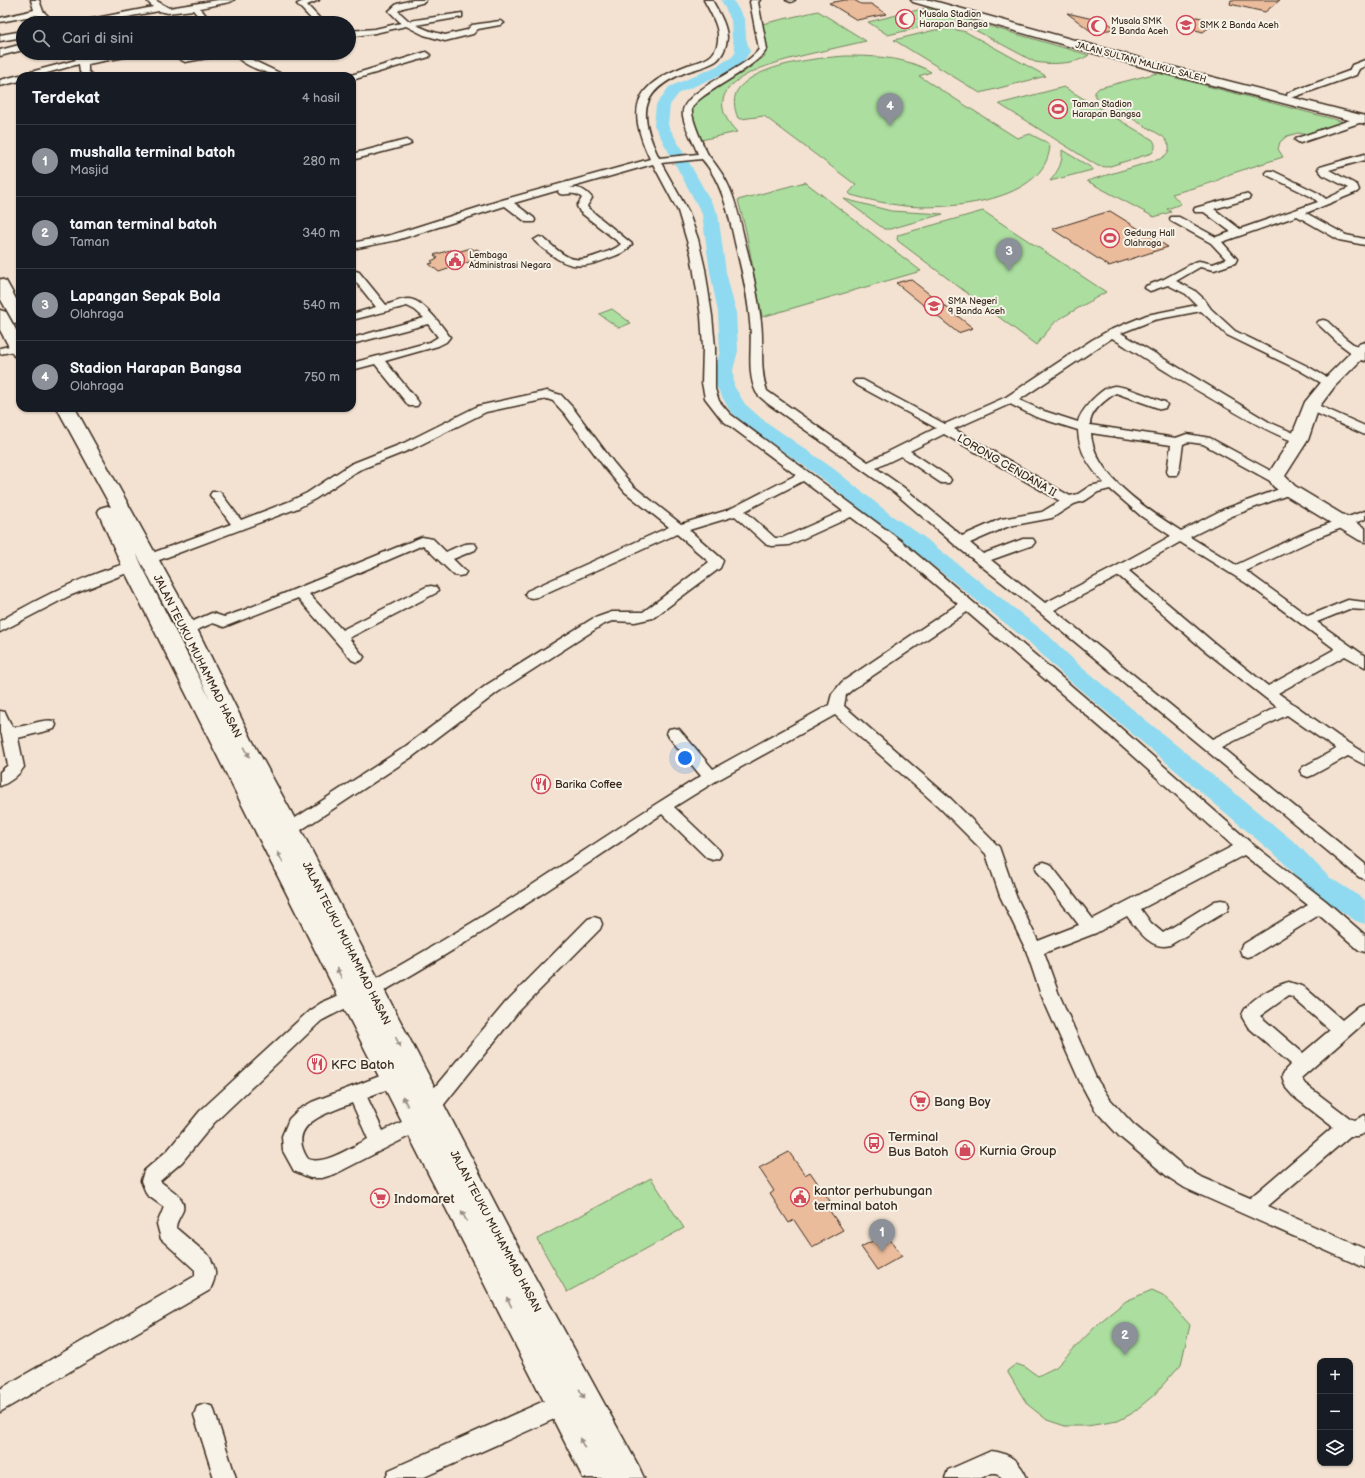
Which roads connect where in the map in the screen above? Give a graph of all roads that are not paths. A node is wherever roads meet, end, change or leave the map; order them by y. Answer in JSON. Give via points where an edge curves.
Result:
{"nodes":[{"id":1,"x":34,"y":0,"type":"edge"},
{"id":2,"x":149,"y":0,"type":"edge"},
{"id":3,"x":230,"y":0,"type":"edge"},
{"id":4,"x":315,"y":0,"type":"edge"},
{"id":5,"x":422,"y":0,"type":"edge"},
{"id":6,"x":708,"y":0,"type":"edge"},
{"id":7,"x":756,"y":0,"type":"edge"},
{"id":8,"x":917,"y":0,"type":"edge"},
{"id":9,"x":942,"y":0,"type":"edge"},
{"id":10,"x":196,"y":7,"type":"junction"},
{"id":11,"x":160,"y":8,"type":"junction"},
{"id":12,"x":39,"y":12,"type":"junction"},
{"id":13,"x":459,"y":15,"type":"dead end"},
{"id":14,"x":20,"y":16,"type":"edge"},
{"id":15,"x":43,"y":16,"type":"edge"},
{"id":16,"x":118,"y":16,"type":"edge"},
{"id":17,"x":203,"y":16,"type":"edge"},
{"id":18,"x":313,"y":16,"type":"edge"},
{"id":19,"x":16,"y":17,"type":"edge"},
{"id":20,"x":0,"y":20,"type":"edge"},
{"id":21,"x":999,"y":20,"type":"junction"},
{"id":22,"x":500,"y":23,"type":"dead end"},
{"id":23,"x":407,"y":24,"type":"junction"},
{"id":24,"x":356,"y":33,"type":"edge"},
{"id":25,"x":16,"y":35,"type":"edge"},
{"id":26,"x":0,"y":38,"type":"edge"},
{"id":27,"x":16,"y":49,"type":"edge"},
{"id":28,"x":0,"y":53,"type":"edge"},
{"id":29,"x":426,"y":55,"type":"dead end"},
{"id":30,"x":93,"y":60,"type":"edge"},
{"id":31,"x":246,"y":60,"type":"edge"},
{"id":32,"x":83,"y":62,"type":"junction"},
{"id":33,"x":1365,"y":63,"type":"edge"},
{"id":34,"x":42,"y":72,"type":"edge"},
{"id":35,"x":84,"y":72,"type":"edge"},
{"id":36,"x":273,"y":72,"type":"edge"},
{"id":37,"x":356,"y":76,"type":"edge"},
{"id":38,"x":16,"y":79,"type":"edge"},
{"id":39,"x":1227,"y":82,"type":"junction"},
{"id":40,"x":0,"y":83,"type":"edge"},
{"id":41,"x":1291,"y":95,"type":"junction"},
{"id":42,"x":1360,"y":116,"type":"edge"},
{"id":43,"x":1300,"y":140,"type":"dead end"},
{"id":44,"x":406,"y":143,"type":"dead end"},
{"id":45,"x":356,"y":156,"type":"edge"},
{"id":46,"x":699,"y":157,"type":"junction"},
{"id":47,"x":1365,"y":157,"type":"edge"},
{"id":48,"x":658,"y":161,"type":"junction"},
{"id":49,"x":1270,"y":173,"type":"dead end"},
{"id":50,"x":1245,"y":198,"type":"dead end"},
{"id":51,"x":1324,"y":202,"type":"junction"},
{"id":52,"x":510,"y":205,"type":"junction"},
{"id":53,"x":1298,"y":213,"type":"junction"},
{"id":54,"x":1175,"y":219,"type":"dead end"},
{"id":55,"x":530,"y":220,"type":"dead end"},
{"id":56,"x":1238,"y":233,"type":"junction"},
{"id":57,"x":539,"y":240,"type":"dead end"},
{"id":58,"x":1215,"y":241,"type":"junction"},
{"id":59,"x":1365,"y":242,"type":"edge"},
{"id":60,"x":356,"y":245,"type":"edge"},
{"id":61,"x":356,"y":275,"type":"edge"},
{"id":62,"x":1168,"y":281,"type":"junction"},
{"id":63,"x":0,"y":284,"type":"edge"},
{"id":64,"x":1150,"y":288,"type":"dead end"},
{"id":65,"x":1205,"y":307,"type":"junction"},
{"id":66,"x":383,"y":308,"type":"junction"},
{"id":67,"x":356,"y":316,"type":"edge"},
{"id":68,"x":11,"y":319,"type":"edge"},
{"id":69,"x":430,"y":320,"type":"junction"},
{"id":70,"x":1324,"y":323,"type":"dead end"},
{"id":71,"x":1112,"y":333,"type":"junction"},
{"id":72,"x":16,"y":338,"type":"edge"},
{"id":73,"x":356,"y":340,"type":"edge"},
{"id":74,"x":16,"y":349,"type":"edge"},
{"id":75,"x":0,"y":351,"type":"edge"},
{"id":76,"x":1363,"y":352,"type":"edge"},
{"id":77,"x":378,"y":360,"type":"junction"},
{"id":78,"x":356,"y":366,"type":"edge"},
{"id":79,"x":859,"y":382,"type":"dead end"},
{"id":80,"x":1330,"y":383,"type":"junction"},
{"id":81,"x":1010,"y":400,"type":"junction"},
{"id":82,"x":413,"y":403,"type":"dead end"},
{"id":83,"x":1161,"y":405,"type":"dead end"},
{"id":84,"x":1311,"y":406,"type":"junction"},
{"id":85,"x":53,"y":412,"type":"edge"},
{"id":86,"x":68,"y":412,"type":"edge"},
{"id":87,"x":1083,"y":428,"type":"junction"},
{"id":88,"x":945,"y":429,"type":"junction"},
{"id":89,"x":1365,"y":431,"type":"edge"},
{"id":90,"x":1299,"y":440,"type":"junction"},
{"id":91,"x":1177,"y":442,"type":"junction"},
{"id":92,"x":902,"y":451,"type":"junction"},
{"id":93,"x":868,"y":467,"type":"junction"},
{"id":94,"x":1173,"y":472,"type":"dead end"},
{"id":95,"x":805,"y":475,"type":"junction"},
{"id":96,"x":945,"y":480,"type":"dead end"},
{"id":97,"x":1282,"y":484,"type":"junction"},
{"id":98,"x":1113,"y":485,"type":"junction"},
{"id":99,"x":216,"y":496,"type":"dead end"},
{"id":100,"x":1069,"y":501,"type":"junction"},
{"id":101,"x":853,"y":511,"type":"junction"},
{"id":102,"x":733,"y":512,"type":"junction"},
{"id":103,"x":116,"y":514,"type":"junction"},
{"id":104,"x":1365,"y":515,"type":"edge"},
{"id":105,"x":1343,"y":523,"type":"junction"},
{"id":106,"x":238,"y":525,"type":"junction"},
{"id":107,"x":678,"y":528,"type":"junction"},
{"id":108,"x":1365,"y":536,"type":"edge"},
{"id":109,"x":1179,"y":537,"type":"junction"},
{"id":110,"x":960,"y":542,"type":"junction"},
{"id":111,"x":1028,"y":542,"type":"dead end"},
{"id":112,"x":470,"y":547,"type":"dead end"},
{"id":113,"x":444,"y":558,"type":"junction"},
{"id":114,"x":981,"y":560,"type":"junction"},
{"id":115,"x":140,"y":563,"type":"junction"},
{"id":116,"x":1120,"y":570,"type":"junction"},
{"id":117,"x":1236,"y":570,"type":"junction"},
{"id":118,"x":459,"y":572,"type":"dead end"},
{"id":119,"x":431,"y":590,"type":"dead end"},
{"id":120,"x":301,"y":592,"type":"junction"},
{"id":121,"x":532,"y":594,"type":"dead end"},
{"id":122,"x":967,"y":604,"type":"junction"},
{"id":123,"x":1365,"y":606,"type":"edge"},
{"id":124,"x":1044,"y":609,"type":"junction"},
{"id":125,"x":1307,"y":621,"type":"junction"},
{"id":126,"x":0,"y":626,"type":"edge"},
{"id":127,"x":187,"y":629,"type":"junction"},
{"id":128,"x":340,"y":637,"type":"junction"},
{"id":129,"x":1345,"y":650,"type":"junction"},
{"id":130,"x":356,"y":657,"type":"dead end"},
{"id":131,"x":1365,"y":662,"type":"edge"},
{"id":132,"x":1268,"y":692,"type":"junction"},
{"id":133,"x":836,"y":708,"type":"junction"},
{"id":134,"x":1288,"y":708,"type":"junction"},
{"id":135,"x":0,"y":716,"type":"edge"},
{"id":136,"x":49,"y":725,"type":"dead end"},
{"id":137,"x":9,"y":732,"type":"junction"},
{"id":138,"x":674,"y":733,"type":"dead end"},
{"id":139,"x":1211,"y":746,"type":"junction"},
{"id":140,"x":1347,"y":750,"type":"junction"},
{"id":141,"x":1365,"y":760,"type":"edge"},
{"id":142,"x":1308,"y":771,"type":"dead end"},
{"id":143,"x":711,"y":777,"type":"junction"},
{"id":144,"x":0,"y":780,"type":"edge"},
{"id":145,"x":254,"y":786,"type":"junction"},
{"id":146,"x":663,"y":806,"type":"junction"},
{"id":147,"x":289,"y":830,"type":"junction"},
{"id":148,"x":1245,"y":847,"type":"junction"},
{"id":149,"x":713,"y":854,"type":"dead end"},
{"id":150,"x":1044,"y":868,"type":"dead end"},
{"id":151,"x":1365,"y":873,"type":"edge"},
{"id":152,"x":1221,"y":906,"type":"dead end"},
{"id":153,"x":1320,"y":906,"type":"junction"},
{"id":154,"x":1130,"y":908,"type":"junction"},
{"id":155,"x":594,"y":924,"type":"dead end"},
{"id":156,"x":1090,"y":928,"type":"junction"},
{"id":157,"x":1365,"y":945,"type":"edge"},
{"id":158,"x":1034,"y":950,"type":"junction"},
{"id":159,"x":1248,"y":950,"type":"dead end"},
{"id":160,"x":361,"y":993,"type":"junction"},
{"id":161,"x":1365,"y":1010,"type":"edge"},
{"id":162,"x":1342,"y":1030,"type":"junction"},
{"id":163,"x":1304,"y":1065,"type":"junction"},
{"id":164,"x":393,"y":1079,"type":"junction"},
{"id":165,"x":356,"y":1093,"type":"junction"},
{"id":166,"x":424,"y":1115,"type":"junction"},
{"id":167,"x":1356,"y":1125,"type":"edge"},
{"id":168,"x":379,"y":1143,"type":"junction"},
{"id":169,"x":1252,"y":1208,"type":"junction"},
{"id":170,"x":1365,"y":1260,"type":"edge"},
{"id":171,"x":561,"y":1385,"type":"junction"},
{"id":172,"x":0,"y":1401,"type":"edge"},
{"id":173,"x":205,"y":1415,"type":"dead end"},
{"id":174,"x":225,"y":1478,"type":"edge"},
{"id":175,"x":397,"y":1478,"type":"edge"},
{"id":176,"x":600,"y":1478,"type":"edge"},
{"id":177,"x":628,"y":1478,"type":"edge"},
{"id":178,"x":956,"y":1478,"type":"edge"},
{"id":179,"x":1016,"y":1478,"type":"edge"}],
"edges":[{"from":1,"to":12,"type":"street"},
{"from":2,"to":11,"type":"street"},
{"from":3,"to":10,"type":"street"},
{"from":4,"to":18,"type":"street","via":[[301,4]]},
{"from":5,"to":23,"type":"street","via":[[400,6],[393,11]]},
{"from":6,"to":48,"type":"street","via":[[720,21],[723,34],[719,54],[714,59],[660,81],[646,94],[640,108],[644,135]]},
{"from":7,"to":46,"type":"street","via":[[754,2],[763,49],[760,54],[741,70],[695,98],[688,107],[687,116]]},
{"from":8,"to":21,"type":"main road","name":"JALAN SULTAN MALIKUL SALEH"},
{"from":9,"to":21,"type":"main road","name":"JALAN SULTAN MALIKUL SALEH"},
{"from":10,"to":11,"type":"street","via":[[168,11]]},
{"from":10,"to":17,"type":"street"},
{"from":11,"to":16,"type":"street"},
{"from":12,"to":14,"type":"street"},
{"from":12,"to":15,"type":"street"},
{"from":13,"to":23,"type":"street"},
{"from":19,"to":20,"type":"street"},
{"from":21,"to":39,"type":"main road","name":"JALAN SULTAN MALIKUL SALEH"},
{"from":22,"to":23,"type":"street","via":[[475,27],[470,32],[445,38]]},
{"from":23,"to":24,"type":"street","via":[[375,32]]},
{"from":25,"to":26,"type":"street"},
{"from":27,"to":28,"type":"street"},
{"from":29,"to":37,"type":"street"},
{"from":30,"to":32,"type":"street"},
{"from":31,"to":36,"type":"street"},
{"from":32,"to":34,"type":"street"},
{"from":32,"to":35,"type":"street"},
{"from":33,"to":41,"type":"street","via":[[1355,67],[1353,73]]},
{"from":38,"to":40,"type":"street"},
{"from":39,"to":41,"type":"main road","name":"JALAN SULTAN MALIKUL SALEH"},
{"from":39,"to":42,"type":"main road","name":"JALAN SULTAN MALIKUL SALEH"},
{"from":41,"to":42,"type":"main road","name":"JALAN SULTAN MALIKUL SALEH"},
{"from":42,"to":43,"type":"street"},
{"from":44,"to":45,"type":"street"},
{"from":46,"to":48,"type":"street"},
{"from":46,"to":93,"type":"street","via":[[712,165],[725,188],[735,220],[756,323],[757,378],[762,392]]},
{"from":47,"to":51,"type":"street","via":[[1323,168],[1326,173],[1355,188]]},
{"from":48,"to":52,"type":"street"},
{"from":48,"to":95,"type":"street","via":[[687,223],[697,257],[705,302],[711,397],[726,418]]},
{"from":49,"to":51,"type":"street"},
{"from":50,"to":56,"type":"street","via":[[1203,209]]},
{"from":51,"to":53,"type":"street"},
{"from":52,"to":55,"type":"street"},
{"from":52,"to":57,"type":"street","via":[[579,190],[586,196],[582,206],[584,210],[626,244],[621,249],[592,262],[580,264],[569,262]]},
{"from":52,"to":60,"type":"street","via":[[393,238]]},
{"from":53,"to":56,"type":"street"},
{"from":53,"to":59,"type":"street","via":[[1343,238]]},
{"from":54,"to":58,"type":"street"},
{"from":56,"to":58,"type":"street"},
{"from":58,"to":62,"type":"street","via":[[1228,254],[1231,261],[1214,267],[1199,264]]},
{"from":61,"to":66,"type":"street"},
{"from":62,"to":64,"type":"street"},
{"from":62,"to":65,"type":"street","via":[[1190,292]]},
{"from":63,"to":68,"type":"highway"},
{"from":65,"to":71,"type":"street","via":[[1150,317]]},
{"from":65,"to":80,"type":"street","via":[[1215,320],[1231,333]]},
{"from":66,"to":67,"type":"street"},
{"from":66,"to":69,"type":"street","via":[[404,302],[412,303]]},
{"from":68,"to":72,"type":"highway"},
{"from":69,"to":73,"type":"street"},
{"from":69,"to":77,"type":"street","via":[[444,337],[442,340]]},
{"from":70,"to":76,"type":"street","via":[[1342,340]]},
{"from":71,"to":81,"type":"street"},
{"from":71,"to":90,"type":"street","via":[[1265,425]]},
{"from":74,"to":75,"type":"street"},
{"from":76,"to":80,"type":"main road"},
{"from":77,"to":78,"type":"street"},
{"from":77,"to":82,"type":"street"},
{"from":79,"to":88,"type":"street","name":"LORONG CENDANA II"},
{"from":80,"to":84,"type":"main road"},
{"from":81,"to":87,"type":"street","via":[[1040,414]]},
{"from":81,"to":88,"type":"street"},
{"from":83,"to":87,"type":"street","via":[[1118,389],[1113,390],[1086,414]]},
{"from":84,"to":89,"type":"street"},
{"from":84,"to":90,"type":"main road"},
{"from":85,"to":103,"type":"highway","name":"JALAN TEUKU MUHAMMAD HASAN"},
{"from":86,"to":103,"type":"highway","name":"JALAN TEUKU MUHAMMAD HASAN"},
{"from":87,"to":91,"type":"street"},
{"from":87,"to":98,"type":"street","via":[[1088,453]]},
{"from":88,"to":92,"type":"street"},
{"from":88,"to":100,"type":"street","name":"LORONG CENDANA II"},
{"from":90,"to":97,"type":"main road","via":[[1277,473]]},
{"from":91,"to":94,"type":"street"},
{"from":91,"to":97,"type":"street","via":[[1187,438],[1206,441]]},
{"from":92,"to":93,"type":"street"},
{"from":92,"to":96,"type":"street"},
{"from":93,"to":110,"type":"street"},
{"from":95,"to":101,"type":"street"},
{"from":95,"to":102,"type":"street"},
{"from":97,"to":105,"type":"main road"},
{"from":97,"to":109,"type":"street"},
{"from":98,"to":100,"type":"street"},
{"from":98,"to":109,"type":"street","via":[[1153,520]]},
{"from":99,"to":106,"type":"street"},
{"from":100,"to":110,"type":"street","via":[[1040,517],[1006,522]]},
{"from":101,"to":102,"type":"street","via":[[777,543],[772,542],[741,514]]},
{"from":101,"to":122,"type":"street"},
{"from":102,"to":107,"type":"street"},
{"from":103,"to":115,"type":"highway","name":"JALAN TEUKU MUHAMMAD HASAN"},
{"from":104,"to":105,"type":"street"},
{"from":105,"to":108,"type":"main road"},
{"from":105,"to":117,"type":"street","via":[[1316,532]]},
{"from":106,"to":107,"type":"street","via":[[293,505],[355,467],[408,446],[482,409],[548,395],[557,398],[569,411],[629,488]]},
{"from":106,"to":115,"type":"street"},
{"from":107,"to":121,"type":"street"},
{"from":107,"to":147,"type":"street","via":[[715,559],[715,565],[642,618],[621,615],[609,617],[591,626],[493,688],[406,753]]},
{"from":109,"to":116,"type":"street"},
{"from":109,"to":117,"type":"street"},
{"from":110,"to":114,"type":"street"},
{"from":111,"to":114,"type":"street"},
{"from":112,"to":113,"type":"street"},
{"from":113,"to":118,"type":"street"},
{"from":113,"to":120,"type":"street","via":[[428,542],[422,541]]},
{"from":114,"to":124,"type":"street"},
{"from":115,"to":126,"type":"street","via":[[51,598]]},
{"from":115,"to":127,"type":"highway","name":"JALAN TEUKU MUHAMMAD HASAN"},
{"from":115,"to":145,"type":"highway","name":"JALAN TEUKU MUHAMMAD HASAN"},
{"from":116,"to":124,"type":"street"},
{"from":116,"to":132,"type":"street","via":[[1221,656]]},
{"from":117,"to":125,"type":"street"},
{"from":119,"to":128,"type":"street"},
{"from":120,"to":127,"type":"street","via":[[226,622],[212,618]]},
{"from":120,"to":128,"type":"street"},
{"from":122,"to":133,"type":"street","via":[[856,678],[837,696]]},
{"from":122,"to":148,"type":"street"},
{"from":123,"to":125,"type":"street","via":[[1348,604]]},
{"from":124,"to":139,"type":"street"},
{"from":125,"to":129,"type":"street"},
{"from":127,"to":145,"type":"highway","name":"JALAN TEUKU MUHAMMAD HASAN","one_way":true},
{"from":128,"to":130,"type":"street"},
{"from":129,"to":131,"type":"street"},
{"from":129,"to":132,"type":"street"},
{"from":132,"to":134,"type":"street"},
{"from":133,"to":143,"type":"street"},
{"from":133,"to":158,"type":"street","via":[[945,803],[993,851],[1008,896]]},
{"from":134,"to":139,"type":"street"},
{"from":134,"to":140,"type":"street"},
{"from":135,"to":137,"type":"street"},
{"from":136,"to":137,"type":"street","via":[[22,732]]},
{"from":137,"to":144,"type":"street","via":[[16,767]]},
{"from":138,"to":143,"type":"street"},
{"from":139,"to":151,"type":"street"},
{"from":140,"to":141,"type":"street"},
{"from":140,"to":142,"type":"street"},
{"from":143,"to":146,"type":"street"},
{"from":145,"to":147,"type":"highway","name":"JALAN TEUKU MUHAMMAD HASAN"},
{"from":160,"to":145,"type":"highway","name":"JALAN TEUKU MUHAMMAD HASAN","one_way":true},
{"from":146,"to":149,"type":"street"},
{"from":146,"to":160,"type":"street","via":[[421,962]]},
{"from":147,"to":160,"type":"highway","name":"JALAN TEUKU MUHAMMAD HASAN"},
{"from":148,"to":153,"type":"street"},
{"from":148,"to":154,"type":"street"},
{"from":150,"to":156,"type":"street"},
{"from":152,"to":154,"type":"street","via":[[1164,940],[1153,936]]},
{"from":153,"to":157,"type":"street"},
{"from":153,"to":159,"type":"street"},
{"from":154,"to":156,"type":"street"},
{"from":155,"to":166,"type":"street","via":[[512,1007]]},
{"from":156,"to":158,"type":"street"},
{"from":158,"to":169,"type":"street","via":[[1058,1014],[1089,1082],[1102,1104],[1126,1130],[1174,1171],[1192,1182]]},
{"from":160,"to":164,"type":"highway","name":"JALAN TEUKU MUHAMMAD HASAN"},
{"from":160,"to":166,"type":"highway","name":"JALAN TEUKU MUHAMMAD HASAN","one_way":true},
{"from":160,"to":172,"type":"street","via":[[327,1008],[316,1016],[207,1117],[174,1156],[150,1177],[151,1187],[173,1203],[166,1228],[168,1233],[202,1263],[206,1269],[203,1283]]},
{"from":161,"to":162,"type":"street"},
{"from":162,"to":163,"type":"street"},
{"from":162,"to":163,"type":"street","via":[[1293,989],[1285,990],[1256,1008],[1251,1014],[1254,1022]]},
{"from":163,"to":167,"type":"street","via":[[1292,1074],[1291,1078],[1298,1090]]},
{"from":164,"to":165,"type":"street"},
{"from":166,"to":164,"type":"highway","name":"JALAN TEUKU MUHAMMAD HASAN","one_way":true},
{"from":165,"to":168,"type":"street"},
{"from":165,"to":168,"type":"street","via":[[305,1116],[296,1125],[291,1136],[292,1151],[302,1165],[310,1169],[322,1169]]},
{"from":166,"to":168,"type":"street"},
{"from":166,"to":171,"type":"highway","name":"JALAN TEUKU MUHAMMAD HASAN","via":[[539,1336]]},
{"from":167,"to":169,"type":"street"},
{"from":169,"to":170,"type":"street"},
{"from":171,"to":175,"type":"street"},
{"from":176,"to":171,"type":"highway","name":"JALAN TEUKU MUHAMMAD HASAN","one_way":true},
{"from":171,"to":177,"type":"highway","name":"JALAN TEUKU MUHAMMAD HASAN","one_way":true},
{"from":173,"to":174,"type":"street"},
{"from":178,"to":179,"type":"street","via":[[991,1462],[1002,1463]]}]}
